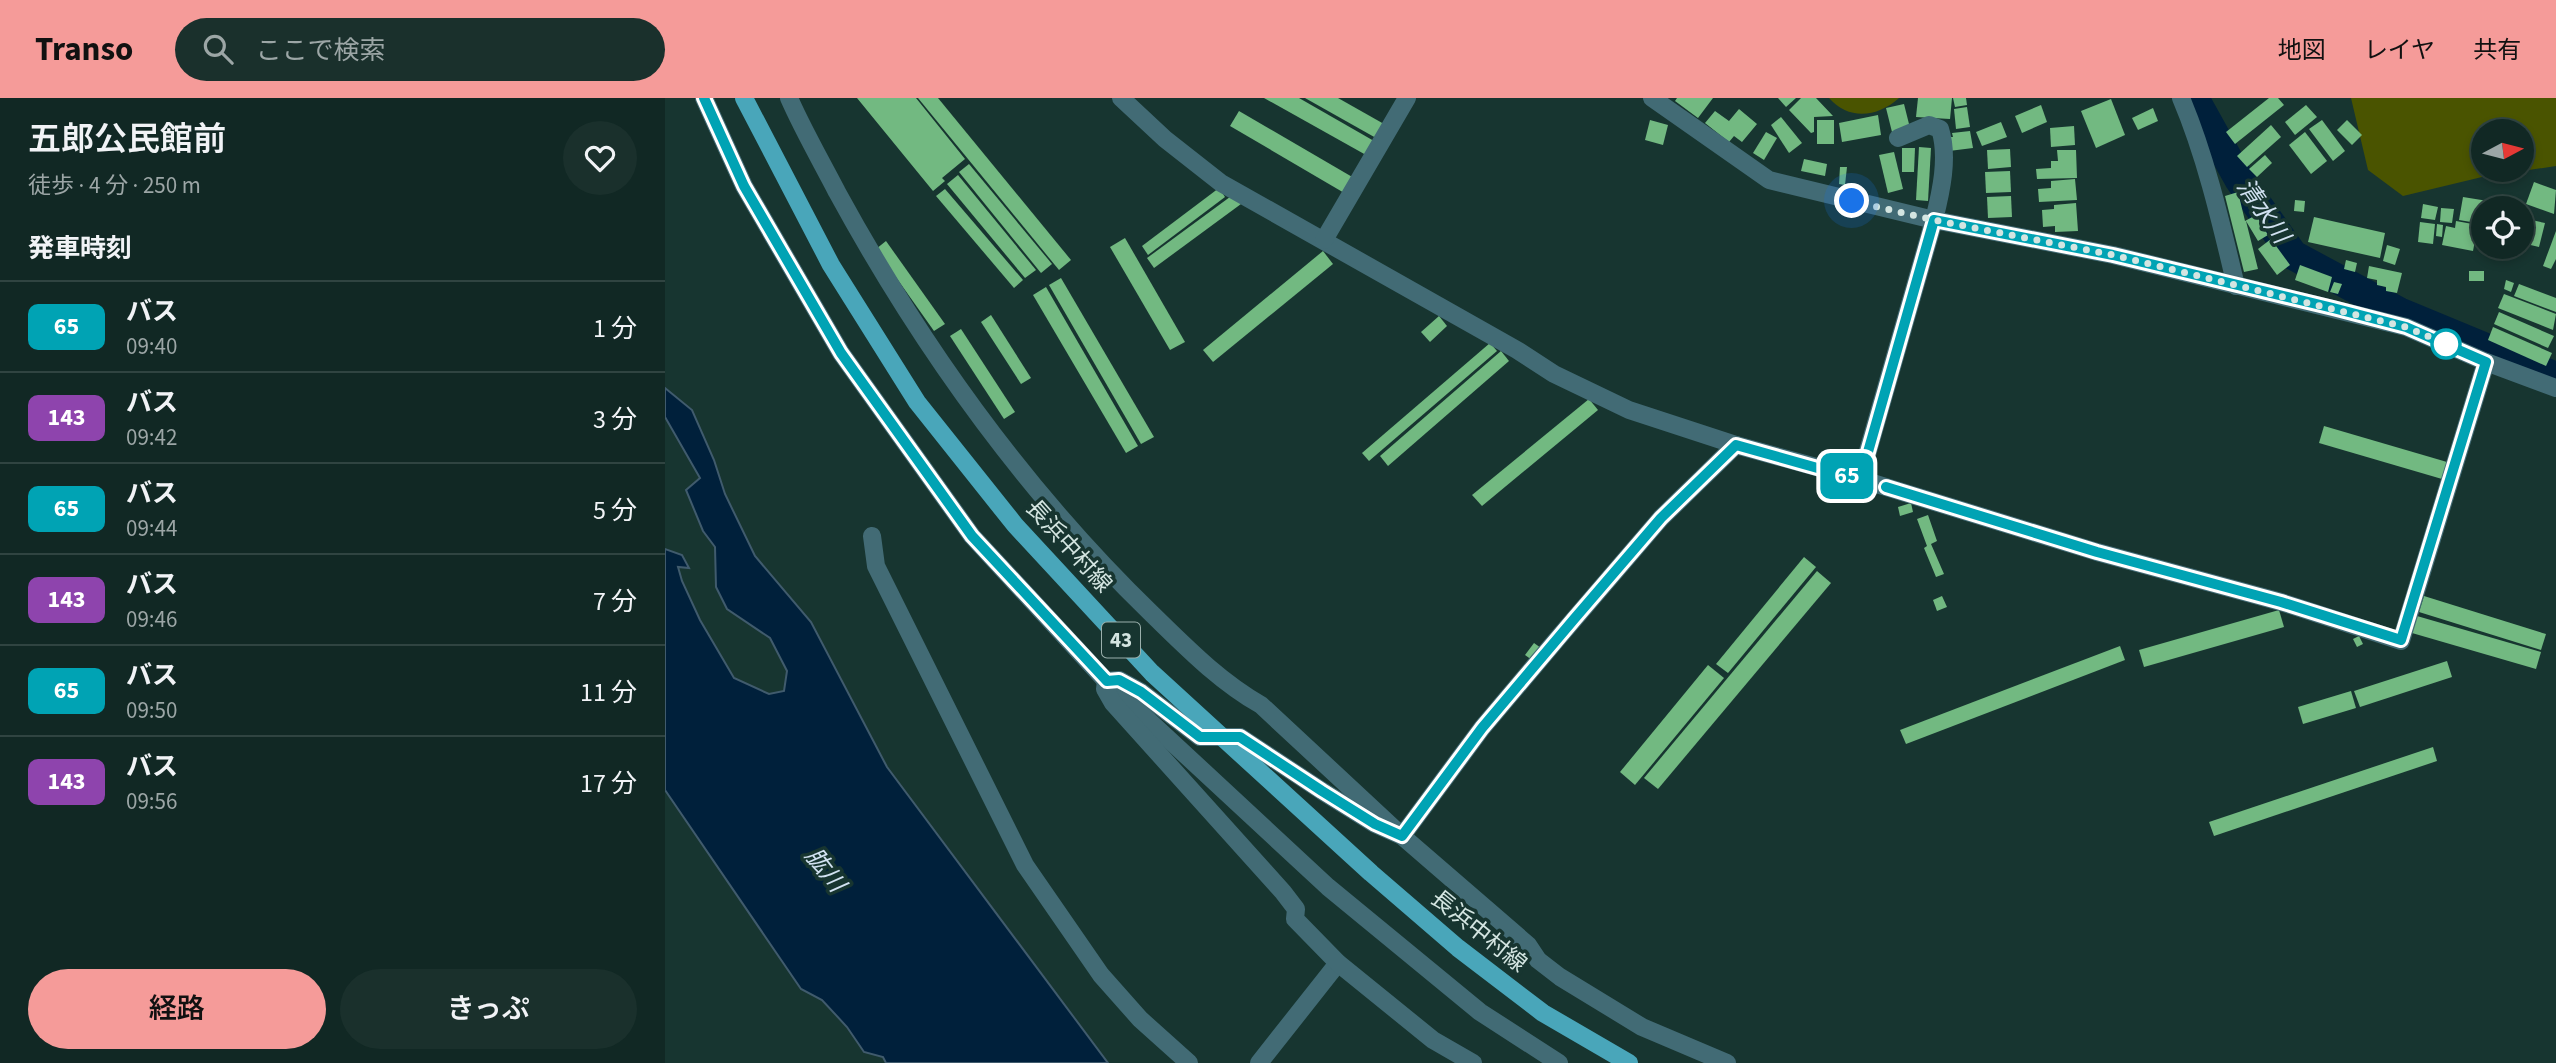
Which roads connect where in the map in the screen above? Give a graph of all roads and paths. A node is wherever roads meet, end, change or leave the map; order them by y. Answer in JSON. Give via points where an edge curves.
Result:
{"nodes":[{"id":1,"x":704,"y":98,"type":"edge"},
{"id":2,"x":744,"y":98,"type":"edge"},
{"id":3,"x":789,"y":98,"type":"edge"},
{"id":4,"x":1121,"y":98,"type":"edge"},
{"id":5,"x":1407,"y":98,"type":"edge"},
{"id":6,"x":1653,"y":98,"type":"edge"},
{"id":7,"x":2181,"y":98,"type":"edge"},
{"id":8,"x":1898,"y":138,"type":"dead end"},
{"id":9,"x":1934,"y":220,"type":"junction"},
{"id":10,"x":1324,"y":240,"type":"junction"},
{"id":11,"x":2236,"y":286,"type":"junction"},
{"id":12,"x":2486,"y":362,"type":"junction"},
{"id":13,"x":2556,"y":388,"type":"edge"},
{"id":14,"x":1736,"y":445,"type":"junction"},
{"id":15,"x":1860,"y":480,"type":"junction"},
{"id":16,"x":872,"y":536,"type":"dead end"},
{"id":17,"x":1107,"y":681,"type":"junction"},
{"id":18,"x":1221,"y":737,"type":"junction"},
{"id":19,"x":1402,"y":836,"type":"junction"},
{"id":20,"x":1338,"y":963,"type":"junction"},
{"id":21,"x":1189,"y":1063,"type":"edge"},
{"id":22,"x":1259,"y":1063,"type":"edge"},
{"id":23,"x":1473,"y":1063,"type":"edge"},
{"id":24,"x":1559,"y":1063,"type":"edge"},
{"id":25,"x":1629,"y":1063,"type":"edge"},
{"id":26,"x":1727,"y":1063,"type":"edge"}],
"edges":[{"from":1,"to":17,"type":"street","via":[[744,186],[841,353],[972,536]]},
{"from":2,"to":18,"type":"main road","name":"長浜中村線","number":"43","via":[[831,265],[916,402],[1016,525],[1152,673]]},
{"from":3,"to":19,"type":"street","via":[[869,250],[931,349],[1050,504],[1191,651],[1234,690],[1261,705]]},
{"from":4,"to":10,"type":"street","via":[[1221,183]]},
{"from":5,"to":10,"type":"street"},
{"from":6,"to":9,"type":"street","via":[[1769,180]]},
{"from":7,"to":11,"type":"street"},
{"from":8,"to":9,"type":"street","via":[[1929,125],[1940,129],[1943,165]]},
{"from":9,"to":11,"type":"street","via":[[2113,255]]},
{"from":9,"to":15,"type":"street"},
{"from":10,"to":14,"type":"street","via":[[1594,395]]},
{"from":11,"to":12,"type":"street","via":[[2406,327]]},
{"from":12,"to":13,"type":"street"},
{"from":12,"to":15,"type":"street","via":[[2401,640]]},
{"from":14,"to":15,"type":"street"},
{"from":14,"to":19,"type":"street","via":[[1661,518],[1575,618],[1482,728]]},
{"from":16,"to":21,"type":"street","via":[[876,566],[1025,865],[1101,975],[1140,1019]]},
{"from":17,"to":18,"type":"street","via":[[1119,680],[1141,692],[1200,737]]},
{"from":17,"to":20,"type":"street","via":[[1105,689],[1113,703],[1283,892],[1296,909],[1295,919]]},
{"from":17,"to":24,"type":"street","via":[[1328,887],[1480,1012]]},
{"from":18,"to":19,"type":"street","via":[[1240,737],[1375,824]]},
{"from":18,"to":25,"type":"main road","name":"長浜中村線","number":"43","via":[[1458,948],[1543,1013]]},
{"from":19,"to":26,"type":"street","via":[[1560,977],[1642,1027]]},
{"from":20,"to":22,"type":"street"},
{"from":20,"to":23,"type":"street","via":[[1433,1040]]}]}
